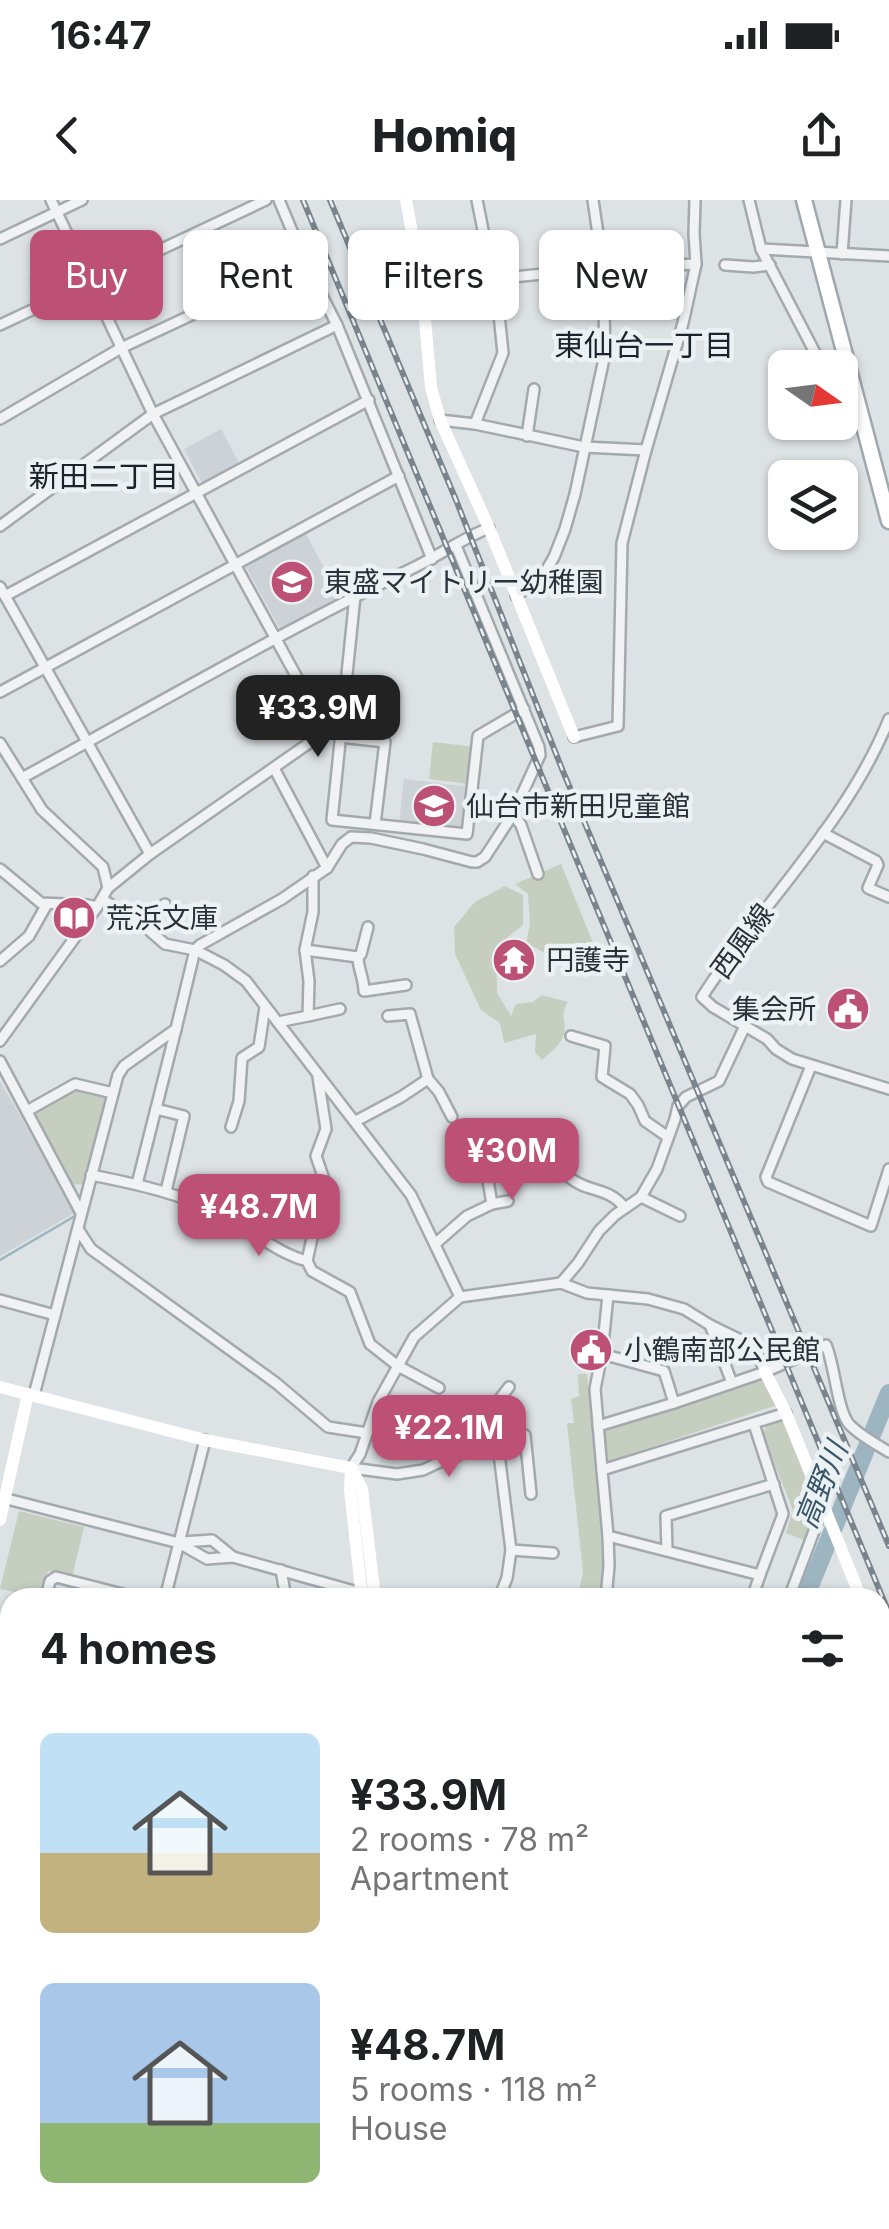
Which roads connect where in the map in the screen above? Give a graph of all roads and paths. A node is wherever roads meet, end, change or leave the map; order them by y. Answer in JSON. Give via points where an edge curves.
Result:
{"nodes":[{"id":1,"x":51,"y":200,"type":"edge"},
{"id":2,"x":82,"y":200,"type":"edge"},
{"id":3,"x":266,"y":200,"type":"edge"},
{"id":4,"x":279,"y":200,"type":"edge"},
{"id":5,"x":406,"y":200,"type":"edge"},
{"id":6,"x":477,"y":200,"type":"edge"},
{"id":7,"x":592,"y":200,"type":"edge"},
{"id":8,"x":696,"y":200,"type":"edge"},
{"id":9,"x":749,"y":200,"type":"edge"},
{"id":10,"x":804,"y":200,"type":"edge"},
{"id":11,"x":846,"y":200,"type":"edge"},
{"id":12,"x":57,"y":212,"type":"junction"},
{"id":13,"x":65,"y":230,"type":"edge"},
{"id":14,"x":292,"y":230,"type":"edge"},
{"id":15,"x":412,"y":230,"type":"edge"},
{"id":16,"x":483,"y":230,"type":"edge"},
{"id":17,"x":596,"y":230,"type":"edge"},
{"id":18,"x":0,"y":239,"type":"edge"},
{"id":19,"x":889,"y":246,"type":"edge"},
{"id":20,"x":163,"y":248,"type":"edge"},
{"id":21,"x":761,"y":250,"type":"junction"},
{"id":22,"x":818,"y":253,"type":"junction"},
{"id":23,"x":842,"y":254,"type":"junction"},
{"id":24,"x":889,"y":256,"type":"edge"},
{"id":25,"x":696,"y":264,"type":"junction"},
{"id":26,"x":770,"y":264,"type":"junction"},
{"id":27,"x":684,"y":265,"type":"edge"},
{"id":28,"x":724,"y":265,"type":"dead end"},
{"id":29,"x":328,"y":307,"type":"edge"},
{"id":30,"x":30,"y":311,"type":"edge"},
{"id":31,"x":183,"y":319,"type":"edge"},
{"id":32,"x":108,"y":320,"type":"edge"},
{"id":33,"x":425,"y":320,"type":"edge"},
{"id":34,"x":498,"y":320,"type":"edge"},
{"id":35,"x":604,"y":320,"type":"edge"},
{"id":36,"x":0,"y":325,"type":"edge"},
{"id":37,"x":337,"y":325,"type":"junction"},
{"id":38,"x":122,"y":348,"type":"junction"},
{"id":39,"x":814,"y":350,"type":"edge"},
{"id":40,"x":840,"y":350,"type":"edge"},
{"id":41,"x":534,"y":389,"type":"dead end"},
{"id":42,"x":369,"y":400,"type":"junction"},
{"id":43,"x":153,"y":414,"type":"junction"},
{"id":44,"x":858,"y":415,"type":"edge"},
{"id":45,"x":0,"y":419,"type":"edge"},
{"id":46,"x":440,"y":420,"type":"junction"},
{"id":47,"x":475,"y":424,"type":"junction"},
{"id":48,"x":527,"y":436,"type":"junction"},
{"id":49,"x":584,"y":447,"type":"junction"},
{"id":50,"x":646,"y":450,"type":"junction"},
{"id":51,"x":399,"y":476,"type":"junction"},
{"id":52,"x":194,"y":492,"type":"junction"},
{"id":53,"x":888,"y":511,"type":"edge"},
{"id":54,"x":0,"y":526,"type":"edge"},
{"id":55,"x":489,"y":528,"type":"junction"},
{"id":56,"x":456,"y":546,"type":"junction"},
{"id":57,"x":432,"y":559,"type":"junction"},
{"id":58,"x":234,"y":564,"type":"junction"},
{"id":59,"x":2,"y":591,"type":"edge"},
{"id":60,"x":356,"y":596,"type":"junction"},
{"id":61,"x":516,"y":596,"type":"junction"},
{"id":62,"x":274,"y":638,"type":"junction"},
{"id":63,"x":46,"y":666,"type":"junction"},
{"id":64,"x":0,"y":692,"type":"edge"},
{"id":65,"x":524,"y":709,"type":"junction"},
{"id":66,"x":889,"y":718,"type":"edge"},
{"id":67,"x":340,"y":737,"type":"junction"},
{"id":68,"x":574,"y":737,"type":"joint"},
{"id":69,"x":88,"y":742,"type":"junction"},
{"id":70,"x":0,"y":743,"type":"edge"},
{"id":71,"x":274,"y":768,"type":"junction"},
{"id":72,"x":22,"y":778,"type":"junction"},
{"id":73,"x":512,"y":814,"type":"junction"},
{"id":74,"x":376,"y":824,"type":"junction"},
{"id":75,"x":823,"y":833,"type":"junction"},
{"id":76,"x":150,"y":854,"type":"junction"},
{"id":77,"x":327,"y":868,"type":"junction"},
{"id":78,"x":0,"y":870,"type":"edge"},
{"id":79,"x":538,"y":874,"type":"dead end"},
{"id":80,"x":313,"y":876,"type":"junction"},
{"id":81,"x":108,"y":888,"type":"junction"},
{"id":82,"x":889,"y":897,"type":"edge"},
{"id":83,"x":100,"y":903,"type":"junction"},
{"id":84,"x":47,"y":904,"type":"junction"},
{"id":85,"x":165,"y":904,"type":"dead end"},
{"id":86,"x":142,"y":924,"type":"junction"},
{"id":87,"x":368,"y":927,"type":"dead end"},
{"id":88,"x":195,"y":950,"type":"junction"},
{"id":89,"x":305,"y":950,"type":"junction"},
{"id":90,"x":358,"y":957,"type":"junction"},
{"id":91,"x":0,"y":961,"type":"edge"},
{"id":92,"x":406,"y":985,"type":"dead end"},
{"id":93,"x":265,"y":1007,"type":"junction"},
{"id":94,"x":340,"y":1010,"type":"dead end"},
{"id":95,"x":308,"y":1016,"type":"junction"},
{"id":96,"x":388,"y":1016,"type":"dead end"},
{"id":97,"x":278,"y":1022,"type":"junction"},
{"id":98,"x":745,"y":1026,"type":"junction"},
{"id":99,"x":176,"y":1029,"type":"junction"},
{"id":100,"x":571,"y":1036,"type":"dead end"},
{"id":101,"x":0,"y":1041,"type":"edge"},
{"id":102,"x":0,"y":1061,"type":"edge"},
{"id":103,"x":811,"y":1066,"type":"junction"},
{"id":104,"x":318,"y":1074,"type":"junction"},
{"id":105,"x":428,"y":1079,"type":"junction"},
{"id":106,"x":889,"y":1089,"type":"edge"},
{"id":107,"x":113,"y":1093,"type":"junction"},
{"id":108,"x":156,"y":1109,"type":"junction"},
{"id":109,"x":27,"y":1111,"type":"junction"},
{"id":110,"x":452,"y":1117,"type":"dead end"},
{"id":111,"x":356,"y":1121,"type":"junction"},
{"id":112,"x":230,"y":1126,"type":"dead end"},
{"id":113,"x":668,"y":1136,"type":"junction"},
{"id":114,"x":546,"y":1143,"type":"dead end"},
{"id":115,"x":484,"y":1158,"type":"dead end"},
{"id":116,"x":889,"y":1170,"type":"edge"},
{"id":117,"x":91,"y":1175,"type":"junction"},
{"id":118,"x":137,"y":1184,"type":"junction"},
{"id":119,"x":166,"y":1192,"type":"junction"},
{"id":120,"x":641,"y":1198,"type":"junction"},
{"id":121,"x":508,"y":1201,"type":"dead end"},
{"id":122,"x":492,"y":1204,"type":"junction"},
{"id":123,"x":625,"y":1208,"type":"junction"},
{"id":124,"x":81,"y":1214,"type":"junction"},
{"id":125,"x":680,"y":1216,"type":"dead end"},
{"id":126,"x":78,"y":1228,"type":"junction"},
{"id":127,"x":435,"y":1244,"type":"junction"},
{"id":128,"x":306,"y":1261,"type":"junction"},
{"id":129,"x":561,"y":1283,"type":"junction"},
{"id":130,"x":608,"y":1295,"type":"junction"},
{"id":131,"x":460,"y":1296,"type":"junction"},
{"id":132,"x":0,"y":1300,"type":"edge"},
{"id":133,"x":55,"y":1314,"type":"junction"},
{"id":134,"x":710,"y":1325,"type":"junction"},
{"id":135,"x":602,"y":1354,"type":"junction"},
{"id":136,"x":398,"y":1366,"type":"junction"},
{"id":137,"x":766,"y":1372,"type":"junction"},
{"id":138,"x":732,"y":1383,"type":"junction"},
{"id":139,"x":0,"y":1387,"type":"edge"},
{"id":140,"x":509,"y":1387,"type":"dead end"},
{"id":141,"x":439,"y":1388,"type":"dead end"},
{"id":142,"x":31,"y":1395,"type":"junction"},
{"id":143,"x":674,"y":1403,"type":"junction"},
{"id":144,"x":786,"y":1412,"type":"junction"},
{"id":145,"x":754,"y":1424,"type":"junction"},
{"id":146,"x":598,"y":1426,"type":"junction"},
{"id":147,"x":367,"y":1433,"type":"junction"},
{"id":148,"x":498,"y":1438,"type":"junction"},
{"id":149,"x":205,"y":1440,"type":"junction"},
{"id":150,"x":886,"y":1450,"type":"edge"},
{"id":151,"x":457,"y":1456,"type":"junction"},
{"id":152,"x":351,"y":1468,"type":"junction"},
{"id":153,"x":602,"y":1470,"type":"junction"},
{"id":154,"x":774,"y":1484,"type":"junction"},
{"id":155,"x":532,"y":1494,"type":"dead end"},
{"id":156,"x":2,"y":1498,"type":"edge"},
{"id":157,"x":825,"y":1508,"type":"junction"},
{"id":158,"x":0,"y":1520,"type":"edge"},
{"id":159,"x":608,"y":1536,"type":"junction"},
{"id":160,"x":179,"y":1543,"type":"junction"},
{"id":161,"x":511,"y":1550,"type":"junction"},
{"id":162,"x":668,"y":1550,"type":"junction"},
{"id":163,"x":553,"y":1553,"type":"dead end"},
{"id":164,"x":233,"y":1557,"type":"junction"},
{"id":165,"x":281,"y":1570,"type":"junction"},
{"id":166,"x":760,"y":1575,"type":"junction"},
{"id":167,"x":48,"y":1588,"type":"edge"},
{"id":168,"x":99,"y":1588,"type":"edge"},
{"id":169,"x":168,"y":1588,"type":"edge"},
{"id":170,"x":284,"y":1588,"type":"edge"},
{"id":171,"x":340,"y":1588,"type":"edge"},
{"id":172,"x":366,"y":1588,"type":"edge"},
{"id":173,"x":502,"y":1588,"type":"edge"},
{"id":174,"x":607,"y":1588,"type":"edge"},
{"id":175,"x":755,"y":1588,"type":"edge"},
{"id":176,"x":793,"y":1588,"type":"edge"},
{"id":177,"x":857,"y":1588,"type":"edge"}],
"edges":[{"from":1,"to":12,"type":"street"},
{"from":2,"to":12,"type":"street"},
{"from":3,"to":20,"type":"street"},
{"from":4,"to":14,"type":"street"},
{"from":5,"to":15,"type":"street"},
{"from":6,"to":16,"type":"street"},
{"from":7,"to":17,"type":"street"},
{"from":8,"to":25,"type":"street"},
{"from":9,"to":21,"type":"street"},
{"from":10,"to":22,"type":"main road"},
{"from":11,"to":23,"type":"street"},
{"from":12,"to":13,"type":"street"},
{"from":12,"to":18,"type":"street"},
{"from":19,"to":24,"type":"street"},
{"from":21,"to":22,"type":"street"},
{"from":21,"to":26,"type":"street"},
{"from":22,"to":23,"type":"street"},
{"from":22,"to":40,"type":"main road"},
{"from":23,"to":24,"type":"street"},
{"from":25,"to":27,"type":"street"},
{"from":25,"to":50,"type":"street"},
{"from":26,"to":28,"type":"street"},
{"from":26,"to":39,"type":"street"},
{"from":29,"to":37,"type":"street"},
{"from":30,"to":36,"type":"street"},
{"from":31,"to":38,"type":"street"},
{"from":32,"to":38,"type":"street"},
{"from":33,"to":46,"type":"street","via":[[430,388]]},
{"from":34,"to":47,"type":"street","via":[[502,353]]},
{"from":35,"to":49,"type":"street","via":[[605,354]]},
{"from":37,"to":42,"type":"street"},
{"from":37,"to":43,"type":"street"},
{"from":38,"to":43,"type":"street"},
{"from":38,"to":45,"type":"street"},
{"from":41,"to":48,"type":"street"},
{"from":42,"to":51,"type":"street"},
{"from":42,"to":52,"type":"street"},
{"from":43,"to":52,"type":"street"},
{"from":43,"to":54,"type":"street"},
{"from":44,"to":53,"type":"main road"},
{"from":46,"to":47,"type":"street"},
{"from":46,"to":55,"type":"street"},
{"from":47,"to":48,"type":"street"},
{"from":48,"to":49,"type":"street"},
{"from":49,"to":50,"type":"street"},
{"from":49,"to":61,"type":"street","via":[[554,558]]},
{"from":50,"to":68,"type":"street","via":[[622,543],[618,726]]},
{"from":51,"to":57,"type":"street"},
{"from":51,"to":58,"type":"street"},
{"from":52,"to":58,"type":"street"},
{"from":52,"to":59,"type":"street"},
{"from":55,"to":56,"type":"street"},
{"from":55,"to":61,"type":"street"},
{"from":56,"to":57,"type":"street"},
{"from":56,"to":65,"type":"street"},
{"from":57,"to":60,"type":"street"},
{"from":58,"to":62,"type":"street"},
{"from":58,"to":63,"type":"street"},
{"from":59,"to":63,"type":"street"},
{"from":60,"to":62,"type":"street"},
{"from":60,"to":67,"type":"street"},
{"from":61,"to":68,"type":"street"},
{"from":62,"to":69,"type":"street"},
{"from":62,"to":71,"type":"street","via":[[324,727]]},
{"from":63,"to":64,"type":"street"},
{"from":63,"to":69,"type":"street"},
{"from":65,"to":73,"type":"street","via":[[540,755]]},
{"from":65,"to":74,"type":"street","via":[[478,736],[468,834]]},
{"from":66,"to":75,"type":"street","name":"西風線"},
{"from":67,"to":74,"type":"street","via":[[384,742]]},
{"from":67,"to":74,"type":"street","via":[[332,820]]},
{"from":69,"to":72,"type":"street"},
{"from":69,"to":76,"type":"street"},
{"from":70,"to":72,"type":"street"},
{"from":71,"to":76,"type":"street"},
{"from":71,"to":77,"type":"street"},
{"from":72,"to":81,"type":"street","via":[[42,810],[104,867]]},
{"from":73,"to":77,"type":"street","via":[[478,862],[352,836]]},
{"from":73,"to":79,"type":"street"},
{"from":75,"to":82,"type":"street","via":[[876,861],[868,888]]},
{"from":75,"to":98,"type":"street","name":"西風線","via":[[702,997]]},
{"from":76,"to":81,"type":"street"},
{"from":77,"to":80,"type":"street"},
{"from":78,"to":84,"type":"street"},
{"from":80,"to":88,"type":"street"},
{"from":80,"to":89,"type":"street"},
{"from":81,"to":83,"type":"street"},
{"from":83,"to":84,"type":"street"},
{"from":83,"to":86,"type":"street"},
{"from":83,"to":101,"type":"street"},
{"from":84,"to":91,"type":"street","via":[[29,936]]},
{"from":85,"to":86,"type":"street"},
{"from":86,"to":88,"type":"street","via":[[165,944]]},
{"from":87,"to":90,"type":"street"},
{"from":88,"to":93,"type":"street","via":[[246,981]]},
{"from":88,"to":99,"type":"street"},
{"from":89,"to":90,"type":"street"},
{"from":89,"to":95,"type":"street"},
{"from":90,"to":92,"type":"street","via":[[364,991]]},
{"from":93,"to":97,"type":"street"},
{"from":93,"to":112,"type":"street","via":[[258,1047],[242,1058]]},
{"from":94,"to":95,"type":"street"},
{"from":95,"to":97,"type":"street"},
{"from":96,"to":105,"type":"street","via":[[410,1014]]},
{"from":97,"to":104,"type":"street"},
{"from":98,"to":103,"type":"street"},
{"from":98,"to":113,"type":"street","via":[[718,1080],[678,1106]]},
{"from":99,"to":107,"type":"street","via":[[124,1066]]},
{"from":99,"to":108,"type":"street"},
{"from":100,"to":113,"type":"street","via":[[604,1046],[602,1077],[630,1094],[645,1121]]},
{"from":102,"to":109,"type":"street"},
{"from":103,"to":106,"type":"street"},
{"from":103,"to":116,"type":"street","via":[[768,1182],[871,1226]]},
{"from":104,"to":111,"type":"street"},
{"from":104,"to":128,"type":"street","via":[[326,1129],[316,1156],[329,1194]]},
{"from":105,"to":110,"type":"street"},
{"from":105,"to":111,"type":"street"},
{"from":107,"to":109,"type":"street","via":[[76,1084]]},
{"from":107,"to":117,"type":"street"},
{"from":108,"to":118,"type":"street"},
{"from":108,"to":119,"type":"street","via":[[184,1116]]},
{"from":109,"to":124,"type":"street"},
{"from":111,"to":127,"type":"street","via":[[411,1195]]},
{"from":113,"to":120,"type":"street"},
{"from":114,"to":123,"type":"street","via":[[568,1176],[612,1194]]},
{"from":115,"to":122,"type":"street"},
{"from":117,"to":118,"type":"street"},
{"from":117,"to":124,"type":"street"},
{"from":118,"to":119,"type":"street"},
{"from":119,"to":128,"type":"street","via":[[224,1215]]},
{"from":120,"to":123,"type":"street"},
{"from":120,"to":125,"type":"street"},
{"from":121,"to":122,"type":"street"},
{"from":122,"to":127,"type":"street"},
{"from":123,"to":129,"type":"street","via":[[598,1230]]},
{"from":124,"to":126,"type":"street"},
{"from":126,"to":133,"type":"street"},
{"from":126,"to":147,"type":"street","via":[[92,1248],[328,1426]]},
{"from":127,"to":131,"type":"street"},
{"from":128,"to":136,"type":"street","via":[[350,1292],[370,1344]]},
{"from":129,"to":130,"type":"street"},
{"from":129,"to":131,"type":"street"},
{"from":130,"to":134,"type":"street","via":[[684,1309]]},
{"from":130,"to":135,"type":"street"},
{"from":131,"to":136,"type":"street","via":[[414,1338]]},
{"from":132,"to":133,"type":"street"},
{"from":133,"to":142,"type":"street"},
{"from":134,"to":137,"type":"street","via":[[755,1347]]},
{"from":134,"to":138,"type":"street"},
{"from":135,"to":143,"type":"street","via":[[664,1371]]},
{"from":135,"to":146,"type":"street","via":[[595,1388]]},
{"from":136,"to":141,"type":"street"},
{"from":136,"to":147,"type":"street"},
{"from":137,"to":138,"type":"street"},
{"from":137,"to":144,"type":"street"},
{"from":137,"to":150,"type":"street","via":[[826,1345],[848,1423]]},
{"from":138,"to":143,"type":"street"},
{"from":139,"to":142,"type":"street"},
{"from":140,"to":151,"type":"street","via":[[486,1416],[462,1424],[453,1448]]},
{"from":142,"to":149,"type":"street"},
{"from":142,"to":156,"type":"street"},
{"from":143,"to":146,"type":"street"},
{"from":144,"to":145,"type":"street"},
{"from":144,"to":157,"type":"street"},
{"from":145,"to":153,"type":"street"},
{"from":145,"to":154,"type":"street"},
{"from":146,"to":153,"type":"street"},
{"from":147,"to":152,"type":"street"},
{"from":148,"to":151,"type":"street"},
{"from":148,"to":155,"type":"street","via":[[525,1435]]},
{"from":148,"to":161,"type":"street"},
{"from":149,"to":152,"type":"street"},
{"from":149,"to":160,"type":"street"},
{"from":151,"to":152,"type":"street","via":[[397,1474]]},
{"from":152,"to":172,"type":"street","via":[[362,1489]]},
{"from":153,"to":159,"type":"street"},
{"from":154,"to":162,"type":"street","via":[[666,1516]]},
{"from":154,"to":166,"type":"street","via":[[783,1514]]},
{"from":156,"to":158,"type":"street"},
{"from":156,"to":160,"type":"street"},
{"from":157,"to":176,"type":"street"},
{"from":157,"to":177,"type":"street"},
{"from":159,"to":162,"type":"street"},
{"from":159,"to":174,"type":"street"},
{"from":160,"to":164,"type":"street","via":[[207,1559]]},
{"from":160,"to":164,"type":"street","via":[[212,1540]]},
{"from":160,"to":169,"type":"street"},
{"from":161,"to":163,"type":"street"},
{"from":161,"to":173,"type":"street"},
{"from":162,"to":166,"type":"street"},
{"from":164,"to":165,"type":"street"},
{"from":165,"to":170,"type":"street"},
{"from":165,"to":171,"type":"street"},
{"from":166,"to":175,"type":"street"},
{"from":167,"to":168,"type":"street","via":[[56,1577]]}]}
